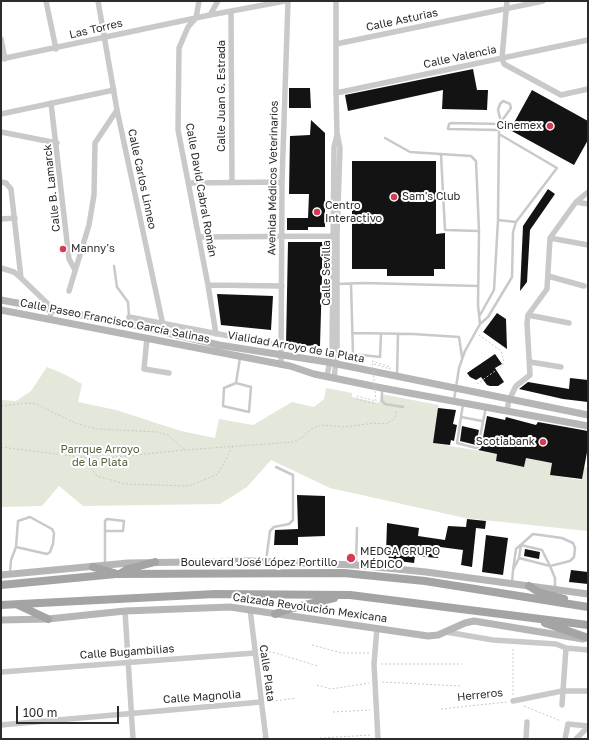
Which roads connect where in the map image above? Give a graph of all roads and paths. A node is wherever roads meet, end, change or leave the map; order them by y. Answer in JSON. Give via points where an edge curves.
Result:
{"nodes":[{"id":1,"x":46,"y":1,"type":"edge"},
{"id":2,"x":98,"y":1,"type":"edge"},
{"id":3,"x":199,"y":1,"type":"edge"},
{"id":4,"x":210,"y":1,"type":"edge"},
{"id":5,"x":218,"y":1,"type":"edge"},
{"id":6,"x":286,"y":1,"type":"edge"},
{"id":7,"x":336,"y":1,"type":"edge"},
{"id":8,"x":507,"y":1,"type":"edge"},
{"id":9,"x":543,"y":1,"type":"edge"},
{"id":10,"x":214,"y":8,"type":"junction"},
{"id":11,"x":506,"y":9,"type":"junction"},
{"id":12,"x":231,"y":11,"type":"junction"},
{"id":13,"x":210,"y":15,"type":"junction"},
{"id":14,"x":196,"y":18,"type":"junction"},
{"id":15,"x":104,"y":37,"type":"junction"},
{"id":16,"x":1,"y":39,"type":"edge"},
{"id":17,"x":588,"y":40,"type":"edge"},
{"id":18,"x":336,"y":44,"type":"junction"},
{"id":19,"x":56,"y":49,"type":"junction"},
{"id":20,"x":502,"y":58,"type":"junction"},
{"id":21,"x":3,"y":59,"type":"edge"},
{"id":22,"x":588,"y":89,"type":"edge"},
{"id":23,"x":114,"y":90,"type":"junction"},
{"id":24,"x":336,"y":93,"type":"junction"},
{"id":25,"x":51,"y":103,"type":"junction"},
{"id":26,"x":117,"y":110,"type":"junction"},
{"id":27,"x":1,"y":114,"type":"edge"},
{"id":28,"x":501,"y":123,"type":"junction"},
{"id":29,"x":483,"y":124,"type":"junction"},
{"id":30,"x":483,"y":130,"type":"junction"},
{"id":31,"x":499,"y":130,"type":"junction"},
{"id":32,"x":1,"y":132,"type":"edge"},
{"id":33,"x":499,"y":134,"type":"junction"},
{"id":34,"x":385,"y":138,"type":"dead end"},
{"id":35,"x":57,"y":143,"type":"junction"},
{"id":36,"x":441,"y":155,"type":"junction"},
{"id":37,"x":1,"y":182,"type":"edge"},
{"id":38,"x":232,"y":182,"type":"junction"},
{"id":39,"x":282,"y":182,"type":"junction"},
{"id":40,"x":189,"y":183,"type":"junction"},
{"id":41,"x":588,"y":192,"type":"edge"},
{"id":42,"x":576,"y":202,"type":"junction"},
{"id":43,"x":588,"y":204,"type":"edge"},
{"id":44,"x":15,"y":218,"type":"junction"},
{"id":45,"x":1,"y":219,"type":"edge"},
{"id":46,"x":498,"y":220,"type":"junction"},
{"id":47,"x":516,"y":222,"type":"junction"},
{"id":48,"x":479,"y":230,"type":"junction"},
{"id":49,"x":282,"y":236,"type":"junction"},
{"id":50,"x":335,"y":236,"type":"junction"},
{"id":51,"x":199,"y":237,"type":"junction"},
{"id":52,"x":550,"y":238,"type":"junction"},
{"id":53,"x":588,"y":246,"type":"edge"},
{"id":54,"x":114,"y":266,"type":"dead end"},
{"id":55,"x":1,"y":268,"type":"edge"},
{"id":56,"x":75,"y":270,"type":"junction"},
{"id":57,"x":548,"y":276,"type":"junction"},
{"id":58,"x":21,"y":278,"type":"junction"},
{"id":59,"x":335,"y":284,"type":"junction"},
{"id":60,"x":351,"y":284,"type":"junction"},
{"id":61,"x":208,"y":285,"type":"junction"},
{"id":62,"x":282,"y":286,"type":"junction"},
{"id":63,"x":478,"y":286,"type":"junction"},
{"id":64,"x":584,"y":286,"type":"dead end"},
{"id":65,"x":69,"y":291,"type":"dead end"},
{"id":66,"x":1,"y":300,"type":"edge"},
{"id":67,"x":1,"y":310,"type":"edge"},
{"id":68,"x":51,"y":310,"type":"junction"},
{"id":69,"x":528,"y":315,"type":"junction"},
{"id":70,"x":479,"y":316,"type":"junction"},
{"id":71,"x":50,"y":319,"type":"junction"},
{"id":72,"x":129,"y":321,"type":"junction"},
{"id":73,"x":480,"y":324,"type":"junction"},
{"id":74,"x":569,"y":324,"type":"dead end"},
{"id":75,"x":163,"y":325,"type":"junction"},
{"id":76,"x":352,"y":333,"type":"junction"},
{"id":77,"x":476,"y":333,"type":"junction"},
{"id":78,"x":216,"y":334,"type":"junction"},
{"id":79,"x":381,"y":334,"type":"junction"},
{"id":80,"x":398,"y":334,"type":"junction"},
{"id":81,"x":147,"y":338,"type":"junction"},
{"id":82,"x":282,"y":346,"type":"junction"},
{"id":83,"x":241,"y":353,"type":"junction"},
{"id":84,"x":282,"y":356,"type":"junction"},
{"id":85,"x":462,"y":357,"type":"junction"},
{"id":86,"x":530,"y":362,"type":"junction"},
{"id":87,"x":332,"y":364,"type":"junction"},
{"id":88,"x":374,"y":364,"type":"dead end"},
{"id":89,"x":281,"y":365,"type":"junction"},
{"id":90,"x":561,"y":367,"type":"dead end"},
{"id":91,"x":169,"y":373,"type":"dead end"},
{"id":92,"x":398,"y":376,"type":"junction"},
{"id":93,"x":330,"y":377,"type":"junction"},
{"id":94,"x":236,"y":383,"type":"junction"},
{"id":95,"x":382,"y":388,"type":"junction"},
{"id":96,"x":455,"y":390,"type":"junction"},
{"id":97,"x":468,"y":391,"type":"junction"},
{"id":98,"x":509,"y":400,"type":"junction"},
{"id":99,"x":454,"y":401,"type":"junction"},
{"id":100,"x":464,"y":403,"type":"junction"},
{"id":101,"x":376,"y":404,"type":"dead end"},
{"id":102,"x":1,"y":406,"type":"edge"},
{"id":103,"x":398,"y":407,"type":"junction"},
{"id":104,"x":486,"y":407,"type":"junction"},
{"id":105,"x":403,"y":408,"type":"dead end"},
{"id":106,"x":507,"y":410,"type":"junction"},
{"id":107,"x":588,"y":416,"type":"edge"},
{"id":108,"x":461,"y":417,"type":"junction"},
{"id":109,"x":482,"y":421,"type":"junction"},
{"id":110,"x":588,"y":426,"type":"edge"},
{"id":111,"x":234,"y":445,"type":"junction"},
{"id":112,"x":1,"y":447,"type":"edge"},
{"id":113,"x":184,"y":450,"type":"junction"},
{"id":114,"x":84,"y":457,"type":"junction"},
{"id":115,"x":276,"y":467,"type":"dead end"},
{"id":116,"x":357,"y":528,"type":"dead end"},
{"id":117,"x":105,"y":531,"type":"junction"},
{"id":118,"x":521,"y":545,"type":"junction"},
{"id":119,"x":16,"y":547,"type":"junction"},
{"id":120,"x":519,"y":558,"type":"junction"},
{"id":121,"x":266,"y":561,"type":"junction"},
{"id":122,"x":155,"y":562,"type":"junction"},
{"id":123,"x":105,"y":565,"type":"junction"},
{"id":124,"x":356,"y":565,"type":"junction"},
{"id":125,"x":93,"y":566,"type":"junction"},
{"id":126,"x":550,"y":566,"type":"junction"},
{"id":127,"x":513,"y":570,"type":"junction"},
{"id":128,"x":118,"y":574,"type":"junction"},
{"id":129,"x":1,"y":575,"type":"edge"},
{"id":130,"x":10,"y":575,"type":"junction"},
{"id":131,"x":512,"y":583,"type":"junction"},
{"id":132,"x":1,"y":585,"type":"edge"},
{"id":133,"x":529,"y":586,"type":"junction"},
{"id":134,"x":555,"y":591,"type":"junction"},
{"id":135,"x":588,"y":594,"type":"edge"},
{"id":136,"x":350,"y":595,"type":"junction"},
{"id":137,"x":18,"y":604,"type":"junction"},
{"id":138,"x":1,"y":605,"type":"edge"},
{"id":139,"x":588,"y":607,"type":"edge"},
{"id":140,"x":250,"y":609,"type":"junction"},
{"id":141,"x":126,"y":611,"type":"junction"},
{"id":142,"x":275,"y":614,"type":"junction"},
{"id":143,"x":535,"y":618,"type":"junction"},
{"id":144,"x":48,"y":619,"type":"junction"},
{"id":145,"x":1,"y":620,"type":"edge"},
{"id":146,"x":588,"y":625,"type":"edge"},
{"id":147,"x":377,"y":628,"type":"junction"},
{"id":148,"x":446,"y":632,"type":"junction"},
{"id":149,"x":588,"y":639,"type":"edge"},
{"id":150,"x":513,"y":642,"type":"junction"},
{"id":151,"x":312,"y":645,"type":"dead end"},
{"id":152,"x":566,"y":648,"type":"junction"},
{"id":153,"x":588,"y":650,"type":"edge"},
{"id":154,"x":255,"y":653,"type":"junction"},
{"id":155,"x":376,"y":654,"type":"junction"},
{"id":156,"x":128,"y":662,"type":"junction"},
{"id":157,"x":374,"y":664,"type":"junction"},
{"id":158,"x":462,"y":664,"type":"dead end"},
{"id":159,"x":318,"y":666,"type":"dead end"},
{"id":160,"x":1,"y":672,"type":"edge"},
{"id":161,"x":375,"y":682,"type":"junction"},
{"id":162,"x":318,"y":685,"type":"dead end"},
{"id":163,"x":461,"y":686,"type":"dead end"},
{"id":164,"x":562,"y":691,"type":"junction"},
{"id":165,"x":588,"y":691,"type":"edge"},
{"id":166,"x":296,"y":698,"type":"dead end"},
{"id":167,"x":261,"y":702,"type":"junction"},
{"id":168,"x":513,"y":702,"type":"junction"},
{"id":169,"x":562,"y":705,"type":"dead end"},
{"id":170,"x":376,"y":709,"type":"junction"},
{"id":171,"x":441,"y":709,"type":"dead end"},
{"id":172,"x":132,"y":712,"type":"junction"},
{"id":173,"x":333,"y":712,"type":"dead end"},
{"id":174,"x":527,"y":722,"type":"dead end"},
{"id":175,"x":568,"y":724,"type":"junction"},
{"id":176,"x":1,"y":725,"type":"edge"},
{"id":177,"x":588,"y":726,"type":"edge"},
{"id":178,"x":378,"y":737,"type":"edge"},
{"id":179,"x":320,"y":738,"type":"dead end"},
{"id":180,"x":134,"y":739,"type":"edge"},
{"id":181,"x":266,"y":739,"type":"edge"},
{"id":182,"x":526,"y":739,"type":"edge"},
{"id":183,"x":565,"y":739,"type":"edge"},
{"id":184,"x":576,"y":739,"type":"edge"}],
"edges":[{"from":1,"to":19,"type":"street"},
{"from":2,"to":15,"type":"street","name":"Calle Carlos Linneo"},
{"from":3,"to":14,"type":"street"},
{"from":4,"to":10,"type":"street"},
{"from":5,"to":10,"type":"street"},
{"from":6,"to":12,"type":"street","name":"Las Torres"},
{"from":6,"to":39,"type":"street","name":"Avenida Médicos Veterinarios"},
{"from":7,"to":18,"type":"street","name":"Calle Sevilla"},
{"from":8,"to":11,"type":"street"},
{"from":9,"to":11,"type":"street","name":"Calle Asturias"},
{"from":10,"to":13,"type":"street"},
{"from":11,"to":18,"type":"street","name":"Calle Asturias"},
{"from":11,"to":20,"type":"street"},
{"from":12,"to":13,"type":"street","name":"Las Torres"},
{"from":12,"to":38,"type":"street","name":"Calle Juan G. Estrada"},
{"from":13,"to":14,"type":"street","name":"Las Torres"},
{"from":14,"to":15,"type":"street","name":"Las Torres"},
{"from":14,"to":40,"type":"street","name":"Calle David Cabral Román","via":[[188,27],[179,48],[178,130]]},
{"from":15,"to":19,"type":"street","name":"Las Torres"},
{"from":15,"to":23,"type":"street","name":"Calle Carlos Linneo"},
{"from":16,"to":21,"type":"street"},
{"from":17,"to":20,"type":"street","name":"Calle Valencia"},
{"from":18,"to":24,"type":"street","name":"Calle Sevilla"},
{"from":19,"to":21,"type":"street","name":"Las Torres"},
{"from":20,"to":22,"type":"street","via":[[504,64],[561,95]]},
{"from":20,"to":24,"type":"street","name":"Calle Valencia"},
{"from":23,"to":25,"type":"street"},
{"from":23,"to":26,"type":"street","name":"Calle Carlos Linneo"},
{"from":24,"to":50,"type":"street","name":"Calle Sevilla"},
{"from":25,"to":27,"type":"street"},
{"from":25,"to":35,"type":"street","name":"Calle B. Lamarck"},
{"from":26,"to":56,"type":"street","via":[[94,143],[89,225]]},
{"from":26,"to":75,"type":"street","name":"Calle Carlos Linneo"},
{"from":28,"to":28,"type":"lane","via":[[511,108],[510,104],[503,101],[498,110]]},
{"from":28,"to":29,"type":"lane"},
{"from":28,"to":31,"type":"lane"},
{"from":29,"to":30,"type":"lane"},
{"from":29,"to":30,"type":"lane","via":[[451,123],[448,129]]},
{"from":30,"to":31,"type":"lane"},
{"from":31,"to":33,"type":"lane"},
{"from":32,"to":35,"type":"street"},
{"from":33,"to":46,"type":"lane"},
{"from":33,"to":47,"type":"lane","via":[[557,168]]},
{"from":34,"to":36,"type":"lane","via":[[410,152]]},
{"from":35,"to":56,"type":"street","name":"Calle B. Lamarck","via":[[69,259]]},
{"from":36,"to":48,"type":"lane","via":[[471,156],[476,161]]},
{"from":36,"to":48,"type":"lane","via":[[445,230]]},
{"from":37,"to":44,"type":"street","via":[[6,183],[11,189]]},
{"from":38,"to":39,"type":"street"},
{"from":38,"to":40,"type":"street"},
{"from":39,"to":49,"type":"street","name":"Avenida Médicos Veterinarios"},
{"from":40,"to":51,"type":"street","name":"Calle David Cabral Román"},
{"from":41,"to":42,"type":"street"},
{"from":42,"to":43,"type":"street"},
{"from":42,"to":52,"type":"street"},
{"from":44,"to":45,"type":"street"},
{"from":44,"to":58,"type":"street"},
{"from":46,"to":47,"type":"lane"},
{"from":46,"to":70,"type":"lane","via":[[494,290]]},
{"from":47,"to":73,"type":"lane","via":[[513,232],[512,277],[488,317]]},
{"from":48,"to":63,"type":"lane"},
{"from":49,"to":50,"type":"street"},
{"from":49,"to":51,"type":"street"},
{"from":49,"to":62,"type":"street","name":"Avenida Médicos Veterinarios"},
{"from":50,"to":59,"type":"street","name":"Calle Sevilla"},
{"from":51,"to":61,"type":"street","name":"Calle David Cabral Román"},
{"from":52,"to":53,"type":"street"},
{"from":52,"to":57,"type":"street"},
{"from":54,"to":72,"type":"lane","via":[[117,287],[128,302]]},
{"from":55,"to":58,"type":"street","via":[[14,272]]},
{"from":56,"to":65,"type":"street"},
{"from":57,"to":64,"type":"street"},
{"from":57,"to":69,"type":"street","via":[[547,289]]},
{"from":58,"to":68,"type":"street"},
{"from":59,"to":60,"type":"lane"},
{"from":59,"to":87,"type":"street","name":"Calle Sevilla"},
{"from":60,"to":63,"type":"lane"},
{"from":60,"to":76,"type":"lane"},
{"from":61,"to":62,"type":"street"},
{"from":61,"to":78,"type":"street","name":"Calle David Cabral Román"},
{"from":62,"to":82,"type":"street","name":"Avenida Médicos Veterinarios"},
{"from":63,"to":70,"type":"lane"},
{"from":66,"to":68,"type":"main road","name":"Vialidad Arroyo de la Plata"},
{"from":67,"to":71,"type":"main road","name":"Calle Paseo Francisco García Salinas"},
{"from":68,"to":71,"type":"street"},
{"from":68,"to":72,"type":"main road","name":"Vialidad Arroyo de la Plata"},
{"from":69,"to":74,"type":"street"},
{"from":69,"to":86,"type":"street"},
{"from":70,"to":73,"type":"lane"},
{"from":71,"to":81,"type":"main road","name":"Calle Paseo Francisco García Salinas"},
{"from":72,"to":75,"type":"street"},
{"from":72,"to":83,"type":"main road","name":"Vialidad Arroyo de la Plata"},
{"from":73,"to":77,"type":"lane"},
{"from":75,"to":78,"type":"street"},
{"from":76,"to":79,"type":"lane"},
{"from":76,"to":79,"type":"lane","via":[[353,354],[379,358]]},
{"from":77,"to":85,"type":"lane"},
{"from":77,"to":97,"type":"path","via":[[501,351],[504,362]]},
{"from":78,"to":82,"type":"street"},
{"from":79,"to":80,"type":"lane"},
{"from":80,"to":85,"type":"lane","via":[[459,337]]},
{"from":80,"to":92,"type":"lane"},
{"from":81,"to":83,"type":"main road","name":"Calle Paseo Francisco García Salinas"},
{"from":81,"to":91,"type":"street","via":[[144,368]]},
{"from":82,"to":84,"type":"street","name":"Avenida Médicos Veterinarios"},
{"from":83,"to":84,"type":"main road","name":"Vialidad Arroyo de la Plata"},
{"from":83,"to":89,"type":"main road","name":"Calle Paseo Francisco García Salinas"},
{"from":83,"to":94,"type":"lane"},
{"from":84,"to":87,"type":"main road","name":"Vialidad Arroyo de la Plata"},
{"from":84,"to":89,"type":"street","name":"Avenida Médicos Veterinarios"},
{"from":85,"to":96,"type":"lane"},
{"from":86,"to":90,"type":"street"},
{"from":86,"to":98,"type":"street","via":[[530,375],[516,386]]},
{"from":87,"to":92,"type":"main road","name":"Vialidad Arroyo de la Plata"},
{"from":87,"to":93,"type":"street","name":"Calle Sevilla"},
{"from":88,"to":101,"type":"path","bridge":true,"via":[[390,367],[372,361],[376,401],[357,396],[356,399]]},
{"from":89,"to":93,"type":"main road","name":"Calle Paseo Francisco García Salinas"},
{"from":92,"to":96,"type":"main road","name":"Vialidad Arroyo de la Plata"},
{"from":93,"to":95,"type":"main road","name":"Calle Paseo Francisco García Salinas"},
{"from":94,"to":94,"type":"lane","via":[[251,387],[249,412],[223,406],[224,388]]},
{"from":95,"to":99,"type":"main road","name":"Calle Paseo Francisco García Salinas"},
{"from":95,"to":103,"type":"lane","via":[[382,400],[385,404]]},
{"from":96,"to":97,"type":"main road","name":"Vialidad Arroyo de la Plata"},
{"from":96,"to":99,"type":"lane"},
{"from":97,"to":98,"type":"main road","name":"Vialidad Arroyo de la Plata"},
{"from":98,"to":106,"type":"street"},
{"from":98,"to":107,"type":"main road","name":"Vialidad Arroyo de la Plata"},
{"from":99,"to":100,"type":"main road","name":"Calle Paseo Francisco García Salinas"},
{"from":100,"to":104,"type":"main road","name":"Calle Paseo Francisco García Salinas"},
{"from":100,"to":108,"type":"lane"},
{"from":102,"to":113,"type":"path","via":[[36,404],[75,423],[96,429],[158,432],[168,435]]},
{"from":103,"to":105,"type":"lane"},
{"from":103,"to":111,"type":"path","via":[[395,418],[387,424],[344,427],[321,425],[293,442]]},
{"from":104,"to":106,"type":"main road","name":"Calle Paseo Francisco García Salinas"},
{"from":104,"to":109,"type":"lane"},
{"from":106,"to":110,"type":"main road","name":"Calle Paseo Francisco García Salinas"},
{"from":108,"to":109,"type":"lane"},
{"from":108,"to":109,"type":"lane","via":[[457,443],[476,448]]},
{"from":111,"to":113,"type":"path"},
{"from":111,"to":114,"type":"path","via":[[218,474],[189,486],[125,484],[97,476]]},
{"from":112,"to":114,"type":"path"},
{"from":113,"to":114,"type":"path","via":[[97,459]]},
{"from":115,"to":121,"type":"lane","via":[[293,475],[293,520],[270,531]]},
{"from":116,"to":124,"type":"lane"},
{"from":117,"to":117,"type":"lane","via":[[107,519],[124,521],[123,531]]},
{"from":117,"to":123,"type":"lane"},
{"from":118,"to":120,"type":"lane"},
{"from":118,"to":126,"type":"lane","via":[[542,550]]},
{"from":118,"to":126,"type":"lane","via":[[537,533],[573,543],[574,557],[570,561]]},
{"from":118,"to":127,"type":"lane","via":[[514,553]]},
{"from":119,"to":119,"type":"lane","via":[[47,554],[54,533],[52,529],[30,517],[18,521]]},
{"from":119,"to":130,"type":"lane","via":[[11,560]]},
{"from":120,"to":126,"type":"lane"},
{"from":120,"to":127,"type":"lane"},
{"from":121,"to":122,"type":"main road"},
{"from":121,"to":124,"type":"main road"},
{"from":122,"to":123,"type":"main road"},
{"from":122,"to":128,"type":"main road"},
{"from":123,"to":125,"type":"main road"},
{"from":124,"to":131,"type":"main road"},
{"from":125,"to":128,"type":"main road"},
{"from":125,"to":130,"type":"main road"},
{"from":126,"to":134,"type":"lane","via":[[555,578]]},
{"from":127,"to":131,"type":"lane"},
{"from":128,"to":132,"type":"main road","name":"Boulevard José López Portillo"},
{"from":128,"to":139,"type":"main road","name":"Boulevard José López Portillo","via":[[344,573],[425,581]]},
{"from":129,"to":130,"type":"main road"},
{"from":131,"to":133,"type":"main road"},
{"from":133,"to":134,"type":"main road"},
{"from":133,"to":139,"type":"main road","via":[[540,593]]},
{"from":134,"to":135,"type":"main road"},
{"from":136,"to":137,"type":"main road","via":[[215,594]]},
{"from":136,"to":142,"type":"main road"},
{"from":136,"to":143,"type":"main road"},
{"from":137,"to":138,"type":"main road"},
{"from":137,"to":144,"type":"main road"},
{"from":140,"to":141,"type":"main road","name":"Calzada Revolución Mexicana","via":[[230,607]]},
{"from":140,"to":142,"type":"main road","name":"Calzada Revolución Mexicana"},
{"from":140,"to":154,"type":"street","name":"Calle Plata"},
{"from":141,"to":144,"type":"main road","name":"Calzada Revolución Mexicana"},
{"from":141,"to":156,"type":"street"},
{"from":142,"to":147,"type":"main road","name":"Calzada Revolución Mexicana"},
{"from":143,"to":146,"type":"main road"},
{"from":143,"to":149,"type":"main road"},
{"from":144,"to":145,"type":"main road","name":"Calzada Revolución Mexicana"},
{"from":147,"to":148,"type":"main road","name":"Calzada Revolución Mexicana","via":[[428,636]]},
{"from":147,"to":155,"type":"street"},
{"from":148,"to":149,"type":"main road","name":"Calzada Revolución Mexicana","via":[[474,620]]},
{"from":148,"to":150,"type":"street"},
{"from":150,"to":152,"type":"street","via":[[556,644]]},
{"from":150,"to":168,"type":"path"},
{"from":151,"to":155,"type":"path","via":[[342,653]]},
{"from":152,"to":153,"type":"street"},
{"from":152,"to":164,"type":"street"},
{"from":154,"to":156,"type":"street","name":"Calle Bugambilias"},
{"from":154,"to":159,"type":"path","via":[[272,652]]},
{"from":154,"to":167,"type":"street","name":"Calle Plata"},
{"from":155,"to":157,"type":"street"},
{"from":156,"to":160,"type":"street","name":"Calle Bugambilias"},
{"from":156,"to":172,"type":"street"},
{"from":157,"to":158,"type":"path"},
{"from":157,"to":161,"type":"street"},
{"from":161,"to":162,"type":"path","via":[[330,689]]},
{"from":161,"to":163,"type":"path"},
{"from":161,"to":170,"type":"street"},
{"from":164,"to":165,"type":"street","name":"Herreros"},
{"from":164,"to":168,"type":"street","name":"Herreros"},
{"from":164,"to":169,"type":"street"},
{"from":166,"to":167,"type":"path"},
{"from":167,"to":172,"type":"street","name":"Calle Magnolia"},
{"from":167,"to":181,"type":"street","name":"Calle Plata"},
{"from":168,"to":171,"type":"path","name":"Herreros"},
{"from":168,"to":175,"type":"path"},
{"from":170,"to":173,"type":"path"},
{"from":170,"to":178,"type":"street"},
{"from":172,"to":176,"type":"street","name":"Calle Magnolia"},
{"from":172,"to":180,"type":"street"},
{"from":174,"to":182,"type":"street"},
{"from":175,"to":177,"type":"street"},
{"from":175,"to":183,"type":"street"},
{"from":177,"to":184,"type":"street"},
{"from":178,"to":179,"type":"path"}]}
